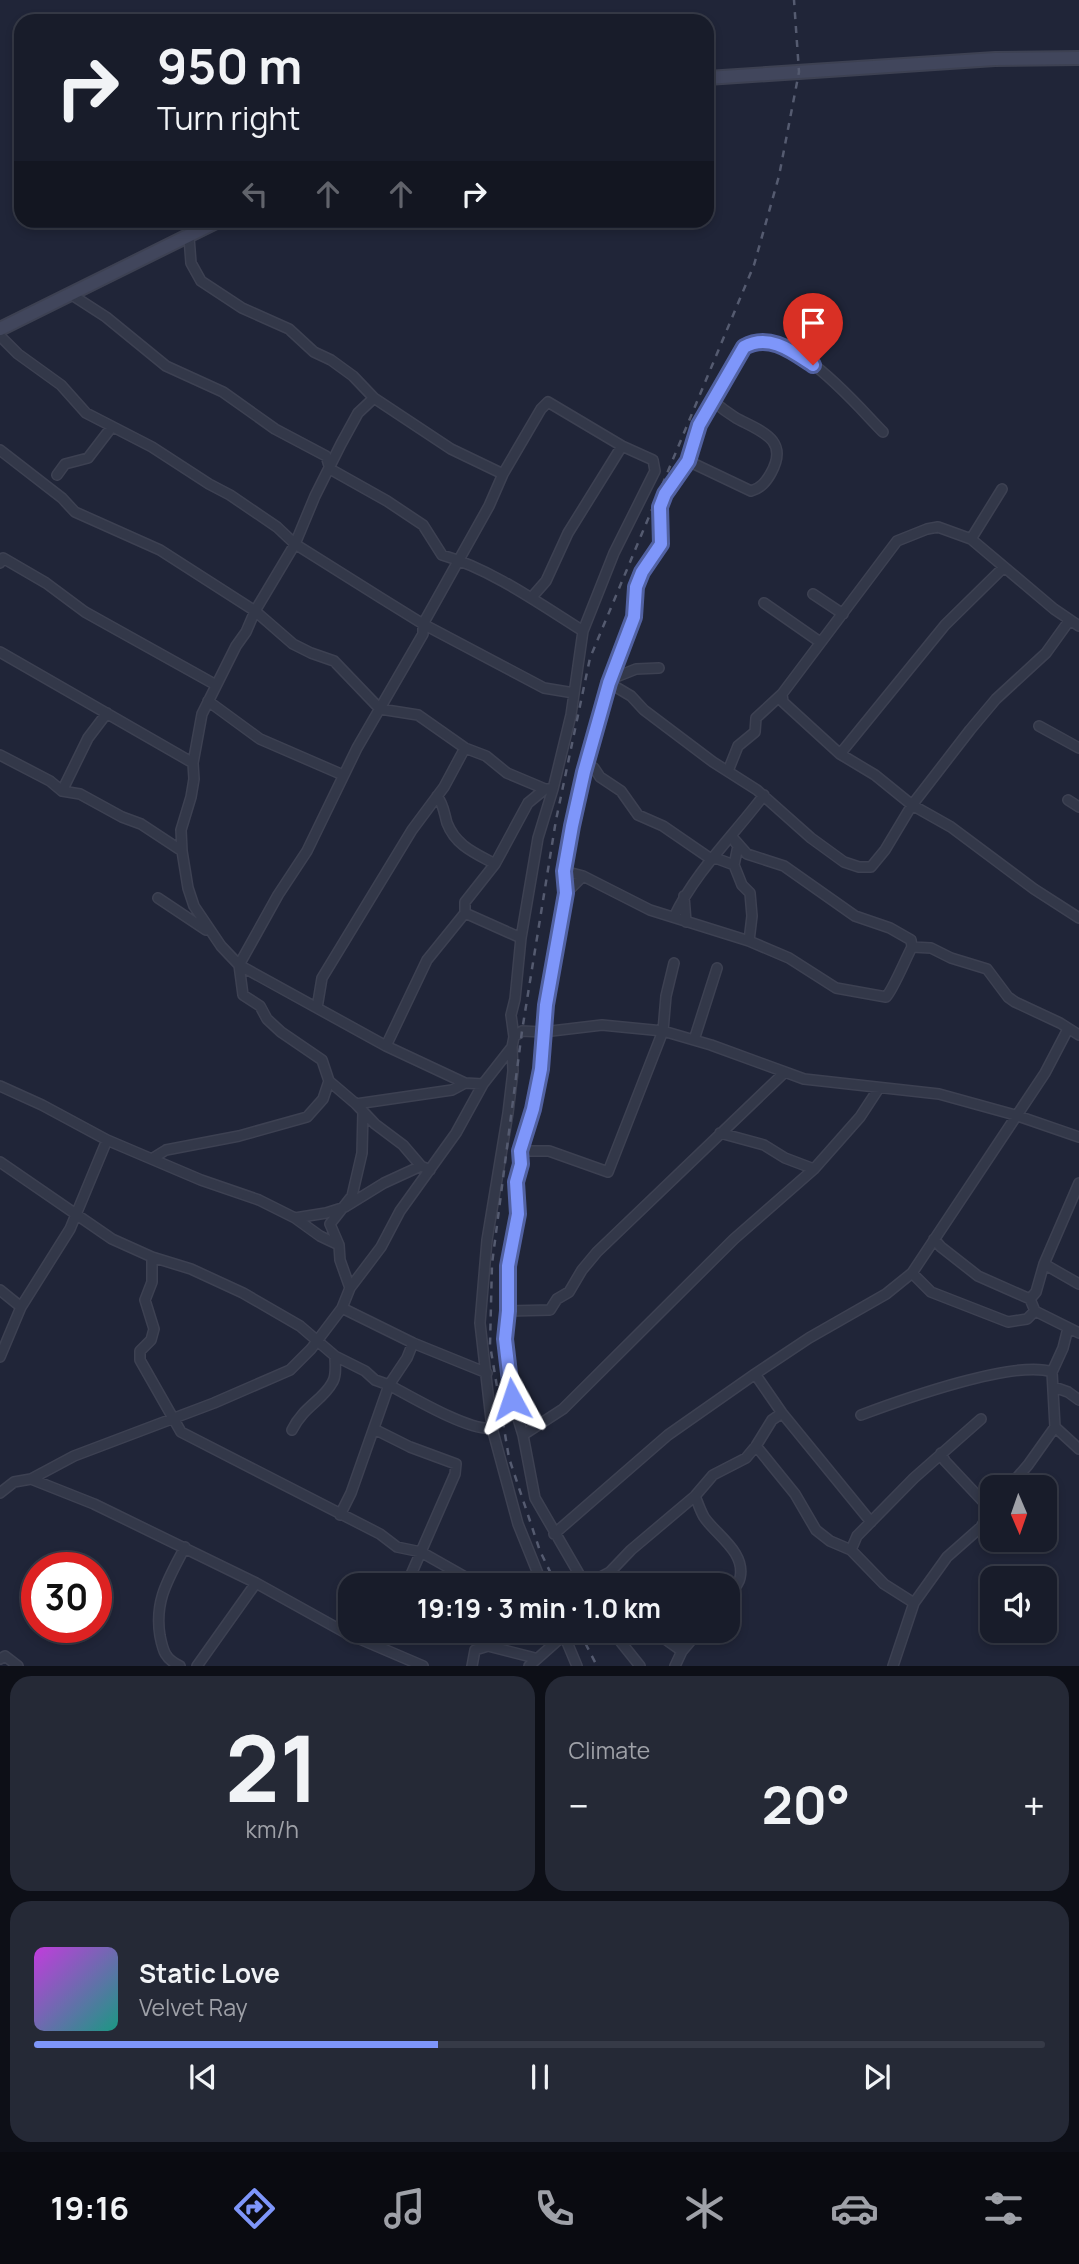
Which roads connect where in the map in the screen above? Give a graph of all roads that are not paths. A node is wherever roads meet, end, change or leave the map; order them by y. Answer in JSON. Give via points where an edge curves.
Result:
{"nodes":[{"id":1,"x":1079,"y":58,"type":"edge"},
{"id":2,"x":714,"y":78,"type":"edge"},
{"id":3,"x":205,"y":228,"type":"edge"},
{"id":4,"x":189,"y":237,"type":"junction"},
{"id":5,"x":72,"y":295,"type":"junction"},
{"id":6,"x":0,"y":329,"type":"edge"},
{"id":7,"x":0,"y":336,"type":"edge"},
{"id":8,"x":374,"y":398,"type":"junction"},
{"id":9,"x":713,"y":401,"type":"junction"},
{"id":10,"x":111,"y":428,"type":"junction"},
{"id":11,"x":883,"y":432,"type":"dead end"},
{"id":12,"x":622,"y":446,"type":"junction"},
{"id":13,"x":0,"y":450,"type":"edge"},
{"id":14,"x":688,"y":461,"type":"junction"},
{"id":15,"x":330,"y":469,"type":"junction"},
{"id":16,"x":503,"y":474,"type":"junction"},
{"id":17,"x":57,"y":475,"type":"dead end"},
{"id":18,"x":1002,"y":489,"type":"dead end"},
{"id":19,"x":971,"y":539,"type":"junction"},
{"id":20,"x":295,"y":544,"type":"junction"},
{"id":21,"x":1,"y":559,"type":"edge"},
{"id":22,"x":459,"y":560,"type":"junction"},
{"id":23,"x":1003,"y":568,"type":"junction"},
{"id":24,"x":813,"y":594,"type":"dead end"},
{"id":25,"x":532,"y":597,"type":"junction"},
{"id":26,"x":764,"y":603,"type":"dead end"},
{"id":27,"x":255,"y":611,"type":"junction"},
{"id":28,"x":843,"y":614,"type":"junction"},
{"id":29,"x":1069,"y":621,"type":"junction"},
{"id":30,"x":423,"y":624,"type":"junction"},
{"id":31,"x":1079,"y":626,"type":"edge"},
{"id":32,"x":583,"y":631,"type":"junction"},
{"id":33,"x":820,"y":642,"type":"junction"},
{"id":34,"x":0,"y":652,"type":"edge"},
{"id":35,"x":659,"y":668,"type":"dead end"},
{"id":36,"x":610,"y":681,"type":"junction"},
{"id":37,"x":216,"y":685,"type":"junction"},
{"id":38,"x":574,"y":693,"type":"junction"},
{"id":39,"x":782,"y":694,"type":"junction"},
{"id":40,"x":208,"y":701,"type":"junction"},
{"id":41,"x":380,"y":709,"type":"junction"},
{"id":42,"x":107,"y":713,"type":"junction"},
{"id":43,"x":1039,"y":726,"type":"dead end"},
{"id":44,"x":465,"y":748,"type":"junction"},
{"id":45,"x":1079,"y":748,"type":"edge"},
{"id":46,"x":840,"y":754,"type":"junction"},
{"id":47,"x":0,"y":755,"type":"edge"},
{"id":48,"x":193,"y":763,"type":"junction"},
{"id":49,"x":585,"y":767,"type":"junction"},
{"id":50,"x":728,"y":771,"type":"junction"},
{"id":51,"x":343,"y":775,"type":"junction"},
{"id":52,"x":62,"y":791,"type":"junction"},
{"id":53,"x":549,"y":792,"type":"junction"},
{"id":54,"x":764,"y":795,"type":"junction"},
{"id":55,"x":437,"y":796,"type":"junction"},
{"id":56,"x":1068,"y":800,"type":"dead end"},
{"id":57,"x":912,"y":806,"type":"junction"},
{"id":58,"x":1079,"y":807,"type":"edge"},
{"id":59,"x":732,"y":837,"type":"junction"},
{"id":60,"x":182,"y":851,"type":"junction"},
{"id":61,"x":711,"y":859,"type":"junction"},
{"id":62,"x":495,"y":864,"type":"junction"},
{"id":63,"x":734,"y":865,"type":"junction"},
{"id":64,"x":564,"y":871,"type":"junction"},
{"id":65,"x":583,"y":876,"type":"junction"},
{"id":66,"x":566,"y":893,"type":"junction"},
{"id":67,"x":684,"y":895,"type":"junction"},
{"id":68,"x":158,"y":898,"type":"dead end"},
{"id":69,"x":464,"y":913,"type":"junction"},
{"id":70,"x":674,"y":917,"type":"junction"},
{"id":71,"x":1079,"y":918,"type":"edge"},
{"id":72,"x":686,"y":922,"type":"junction"},
{"id":73,"x":213,"y":935,"type":"junction"},
{"id":74,"x":521,"y":938,"type":"junction"},
{"id":75,"x":749,"y":942,"type":"junction"},
{"id":76,"x":912,"y":947,"type":"junction"},
{"id":77,"x":674,"y":963,"type":"dead end"},
{"id":78,"x":239,"y":965,"type":"junction"},
{"id":79,"x":717,"y":968,"type":"dead end"},
{"id":80,"x":317,"y":1009,"type":"junction"},
{"id":81,"x":1068,"y":1030,"type":"junction"},
{"id":82,"x":663,"y":1031,"type":"junction"},
{"id":83,"x":543,"y":1032,"type":"junction"},
{"id":84,"x":1079,"y":1035,"type":"edge"},
{"id":85,"x":694,"y":1040,"type":"junction"},
{"id":86,"x":513,"y":1042,"type":"junction"},
{"id":87,"x":386,"y":1046,"type":"junction"},
{"id":88,"x":784,"y":1073,"type":"junction"},
{"id":89,"x":329,"y":1081,"type":"junction"},
{"id":90,"x":465,"y":1083,"type":"junction"},
{"id":91,"x":483,"y":1084,"type":"junction"},
{"id":92,"x":0,"y":1086,"type":"edge"},
{"id":93,"x":879,"y":1088,"type":"junction"},
{"id":94,"x":360,"y":1107,"type":"junction"},
{"id":95,"x":1015,"y":1115,"type":"junction"},
{"id":96,"x":720,"y":1133,"type":"junction"},
{"id":97,"x":1079,"y":1137,"type":"edge"},
{"id":98,"x":107,"y":1140,"type":"junction"},
{"id":99,"x":520,"y":1151,"type":"junction"},
{"id":100,"x":153,"y":1158,"type":"junction"},
{"id":101,"x":0,"y":1162,"type":"edge"},
{"id":102,"x":426,"y":1168,"type":"junction"},
{"id":103,"x":814,"y":1169,"type":"junction"},
{"id":104,"x":1079,"y":1183,"type":"edge"},
{"id":105,"x":345,"y":1207,"type":"junction"},
{"id":106,"x":76,"y":1217,"type":"junction"},
{"id":107,"x":295,"y":1218,"type":"junction"},
{"id":108,"x":934,"y":1239,"type":"junction"},
{"id":109,"x":339,"y":1245,"type":"junction"},
{"id":110,"x":152,"y":1257,"type":"junction"},
{"id":111,"x":1044,"y":1264,"type":"junction"},
{"id":112,"x":912,"y":1273,"type":"junction"},
{"id":113,"x":1079,"y":1284,"type":"edge"},
{"id":114,"x":350,"y":1288,"type":"junction"},
{"id":115,"x":0,"y":1290,"type":"edge"},
{"id":116,"x":1030,"y":1299,"type":"junction"},
{"id":117,"x":21,"y":1307,"type":"junction"},
{"id":118,"x":341,"y":1308,"type":"junction"},
{"id":119,"x":508,"y":1311,"type":"junction"},
{"id":120,"x":1035,"y":1311,"type":"junction"},
{"id":121,"x":1068,"y":1328,"type":"junction"},
{"id":122,"x":1079,"y":1333,"type":"edge"},
{"id":123,"x":318,"y":1339,"type":"junction"},
{"id":124,"x":413,"y":1343,"type":"junction"},
{"id":125,"x":335,"y":1356,"type":"junction"},
{"id":126,"x":0,"y":1357,"type":"edge"},
{"id":127,"x":1052,"y":1372,"type":"junction"},
{"id":128,"x":487,"y":1373,"type":"junction"},
{"id":129,"x":755,"y":1374,"type":"junction"},
{"id":130,"x":389,"y":1385,"type":"junction"},
{"id":131,"x":1054,"y":1387,"type":"junction"},
{"id":132,"x":1079,"y":1400,"type":"edge"},
{"id":133,"x":782,"y":1413,"type":"junction"},
{"id":134,"x":861,"y":1415,"type":"dead end"},
{"id":135,"x":981,"y":1419,"type":"dead end"},
{"id":136,"x":173,"y":1420,"type":"junction"},
{"id":137,"x":1055,"y":1427,"type":"junction"},
{"id":138,"x":492,"y":1428,"type":"junction"},
{"id":139,"x":374,"y":1429,"type":"junction"},
{"id":140,"x":292,"y":1430,"type":"dead end"},
{"id":141,"x":523,"y":1435,"type":"junction"},
{"id":142,"x":756,"y":1446,"type":"junction"},
{"id":143,"x":1079,"y":1449,"type":"edge"},
{"id":144,"x":941,"y":1453,"type":"junction"},
{"id":145,"x":1019,"y":1475,"type":"edge"},
{"id":146,"x":31,"y":1479,"type":"junction"},
{"id":147,"x":0,"y":1482,"type":"edge"},
{"id":148,"x":13,"y":1482,"type":"junction"},
{"id":149,"x":0,"y":1493,"type":"edge"},
{"id":150,"x":695,"y":1496,"type":"junction"},
{"id":151,"x":980,"y":1497,"type":"edge"},
{"id":152,"x":340,"y":1515,"type":"junction"},
{"id":153,"x":872,"y":1522,"type":"junction"},
{"id":154,"x":980,"y":1528,"type":"edge"},
{"id":155,"x":554,"y":1534,"type":"junction"},
{"id":156,"x":185,"y":1547,"type":"junction"},
{"id":157,"x":850,"y":1550,"type":"junction"},
{"id":158,"x":421,"y":1552,"type":"junction"},
{"id":159,"x":610,"y":1572,"type":"edge"},
{"id":160,"x":412,"y":1573,"type":"edge"},
{"id":161,"x":458,"y":1573,"type":"edge"},
{"id":162,"x":538,"y":1573,"type":"edge"},
{"id":163,"x":578,"y":1573,"type":"edge"},
{"id":164,"x":740,"y":1573,"type":"edge"},
{"id":165,"x":256,"y":1583,"type":"junction"},
{"id":166,"x":914,"y":1602,"type":"junction"},
{"id":167,"x":378,"y":1643,"type":"edge"},
{"id":168,"x":552,"y":1643,"type":"edge"},
{"id":169,"x":567,"y":1643,"type":"edge"},
{"id":170,"x":622,"y":1643,"type":"edge"},
{"id":171,"x":671,"y":1643,"type":"edge"},
{"id":172,"x":689,"y":1643,"type":"edge"},
{"id":173,"x":377,"y":1646,"type":"junction"},
{"id":174,"x":682,"y":1651,"type":"junction"},
{"id":175,"x":0,"y":1659,"type":"edge"},
{"id":176,"x":532,"y":1662,"type":"edge"},
{"id":177,"x":18,"y":1665,"type":"edge"},
{"id":178,"x":180,"y":1665,"type":"edge"},
{"id":179,"x":197,"y":1665,"type":"edge"},
{"id":180,"x":423,"y":1665,"type":"edge"},
{"id":181,"x":472,"y":1665,"type":"edge"},
{"id":182,"x":577,"y":1665,"type":"edge"},
{"id":183,"x":640,"y":1665,"type":"edge"},
{"id":184,"x":675,"y":1665,"type":"edge"},
{"id":185,"x":893,"y":1665,"type":"edge"}],
"edges":[{"from":1,"to":2,"type":"street","via":[[995,58]]},
{"from":3,"to":4,"type":"street"},
{"from":4,"to":5,"type":"street"},
{"from":4,"to":8,"type":"street","via":[[191,263],[201,281],[242,308],[289,329],[314,352],[353,376]]},
{"from":5,"to":6,"type":"street"},
{"from":5,"to":15,"type":"street","via":[[166,366],[223,392],[275,429],[326,456]]},
{"from":7,"to":10,"type":"street","via":[[86,413]]},
{"from":8,"to":15,"type":"street","via":[[358,413]]},
{"from":8,"to":16,"type":"street","via":[[452,449]]},
{"from":9,"to":11,"type":"street","via":[[744,347],[768,341],[792,351],[832,379]]},
{"from":9,"to":14,"type":"street","via":[[699,425]]},
{"from":9,"to":14,"type":"street","via":[[770,437],[776,444],[777,460],[764,485],[751,491]]},
{"from":10,"to":17,"type":"street","via":[[88,458],[65,464]]},
{"from":10,"to":20,"type":"street","via":[[152,447],[230,495]]},
{"from":12,"to":16,"type":"street","via":[[548,402]]},
{"from":12,"to":25,"type":"street"},
{"from":12,"to":32,"type":"street","via":[[653,460],[655,471],[614,553]]},
{"from":13,"to":27,"type":"street","via":[[75,512],[160,550]]},
{"from":14,"to":36,"type":"street","via":[[660,507],[661,544],[639,580],[634,617]]},
{"from":15,"to":20,"type":"street"},
{"from":15,"to":22,"type":"street","via":[[423,525],[442,555]]},
{"from":16,"to":22,"type":"street"},
{"from":18,"to":19,"type":"street"},
{"from":19,"to":23,"type":"street"},
{"from":19,"to":28,"type":"street","via":[[938,527],[897,541]]},
{"from":20,"to":27,"type":"street"},
{"from":20,"to":30,"type":"street"},
{"from":21,"to":37,"type":"street"},
{"from":22,"to":25,"type":"street"},
{"from":22,"to":30,"type":"street"},
{"from":23,"to":29,"type":"street"},
{"from":23,"to":46,"type":"street","via":[[945,625]]},
{"from":24,"to":28,"type":"street"},
{"from":25,"to":32,"type":"street"},
{"from":26,"to":33,"type":"street"},
{"from":27,"to":37,"type":"street"},
{"from":27,"to":41,"type":"street","via":[[293,644],[334,661]]},
{"from":28,"to":33,"type":"street"},
{"from":29,"to":31,"type":"street"},
{"from":29,"to":57,"type":"street","via":[[1046,653],[996,698]]},
{"from":30,"to":38,"type":"street","via":[[544,688]]},
{"from":30,"to":41,"type":"street","via":[[423,634]]},
{"from":32,"to":38,"type":"street"},
{"from":33,"to":39,"type":"street"},
{"from":34,"to":42,"type":"street"},
{"from":35,"to":36,"type":"street","via":[[636,669]]},
{"from":36,"to":49,"type":"street"},
{"from":36,"to":50,"type":"street"},
{"from":37,"to":40,"type":"street"},
{"from":38,"to":53,"type":"street"},
{"from":39,"to":46,"type":"street","via":[[783,702]]},
{"from":39,"to":50,"type":"street","via":[[755,718],[755,732],[738,746]]},
{"from":40,"to":48,"type":"street"},
{"from":40,"to":51,"type":"street","via":[[260,739]]},
{"from":41,"to":44,"type":"street","via":[[418,715]]},
{"from":41,"to":51,"type":"street"},
{"from":42,"to":48,"type":"street"},
{"from":42,"to":52,"type":"street","via":[[88,738]]},
{"from":43,"to":45,"type":"street"},
{"from":44,"to":53,"type":"street"},
{"from":44,"to":55,"type":"street"},
{"from":46,"to":57,"type":"street"},
{"from":47,"to":52,"type":"street"},
{"from":48,"to":60,"type":"street","via":[[191,797],[181,830]]},
{"from":49,"to":61,"type":"street","via":[[594,768],[600,778],[621,791],[638,815]]},
{"from":49,"to":64,"type":"street"},
{"from":50,"to":54,"type":"street"},
{"from":51,"to":78,"type":"street","via":[[307,851]]},
{"from":52,"to":60,"type":"street","via":[[80,794],[141,824]]},
{"from":53,"to":62,"type":"street","via":[[528,803]]},
{"from":53,"to":74,"type":"street"},
{"from":54,"to":57,"type":"street","via":[[811,838],[859,867],[871,867],[886,850]]},
{"from":54,"to":59,"type":"street"},
{"from":55,"to":62,"type":"street","via":[[457,841]]},
{"from":55,"to":80,"type":"street","via":[[321,978]]},
{"from":56,"to":58,"type":"street"},
{"from":57,"to":71,"type":"street","via":[[951,827]]},
{"from":59,"to":61,"type":"street"},
{"from":59,"to":63,"type":"street","via":[[738,846]]},
{"from":59,"to":76,"type":"street","via":[[747,854],[784,866],[855,916],[911,940]]},
{"from":60,"to":73,"type":"street","via":[[194,906]]},
{"from":61,"to":63,"type":"street"},
{"from":61,"to":67,"type":"street"},
{"from":62,"to":69,"type":"street","via":[[465,902]]},
{"from":63,"to":75,"type":"street","via":[[750,893]]},
{"from":64,"to":65,"type":"street"},
{"from":64,"to":66,"type":"street"},
{"from":65,"to":66,"type":"street"},
{"from":65,"to":70,"type":"street"},
{"from":66,"to":83,"type":"street"},
{"from":67,"to":70,"type":"street"},
{"from":67,"to":72,"type":"street"},
{"from":68,"to":73,"type":"street"},
{"from":69,"to":74,"type":"street"},
{"from":69,"to":87,"type":"street","via":[[427,960]]},
{"from":70,"to":72,"type":"street"},
{"from":72,"to":75,"type":"street"},
{"from":73,"to":78,"type":"street"},
{"from":74,"to":86,"type":"street","via":[[516,999],[510,1015]]},
{"from":75,"to":76,"type":"street","via":[[789,958],[836,988],[879,997],[891,993]]},
{"from":76,"to":81,"type":"street","via":[[931,948],[987,969],[1008,997]]},
{"from":77,"to":82,"type":"street"},
{"from":78,"to":80,"type":"street"},
{"from":78,"to":89,"type":"street","via":[[243,995],[260,1006],[281,1032],[322,1060]]},
{"from":79,"to":85,"type":"street"},
{"from":80,"to":87,"type":"street"},
{"from":81,"to":84,"type":"street"},
{"from":81,"to":95,"type":"street"},
{"from":82,"to":83,"type":"street","via":[[602,1025]]},
{"from":82,"to":85,"type":"street"},
{"from":82,"to":99,"type":"street","via":[[608,1172],[549,1152]]},
{"from":83,"to":86,"type":"street","via":[[522,1031]]},
{"from":83,"to":99,"type":"street","via":[[541,1069]]},
{"from":85,"to":88,"type":"street"},
{"from":86,"to":91,"type":"street"},
{"from":86,"to":128,"type":"street","via":[[508,1113],[482,1290],[480,1323]]},
{"from":87,"to":90,"type":"street"},
{"from":88,"to":93,"type":"street"},
{"from":88,"to":96,"type":"street"},
{"from":89,"to":94,"type":"street"},
{"from":89,"to":100,"type":"street","via":[[323,1099],[307,1117],[166,1150]]},
{"from":90,"to":91,"type":"street"},
{"from":90,"to":94,"type":"street","via":[[452,1090]]},
{"from":91,"to":102,"type":"street","via":[[456,1133]]},
{"from":92,"to":98,"type":"street"},
{"from":93,"to":95,"type":"street","via":[[939,1094]]},
{"from":93,"to":103,"type":"street"},
{"from":94,"to":102,"type":"street"},
{"from":94,"to":105,"type":"street","via":[[362,1153]]},
{"from":95,"to":97,"type":"street"},
{"from":95,"to":108,"type":"street"},
{"from":96,"to":103,"type":"street","via":[[764,1145]]},
{"from":96,"to":119,"type":"street","via":[[597,1252],[550,1310]]},
{"from":98,"to":100,"type":"street"},
{"from":98,"to":106,"type":"street"},
{"from":99,"to":119,"type":"street"},
{"from":100,"to":107,"type":"street"},
{"from":101,"to":106,"type":"street"},
{"from":102,"to":105,"type":"street","via":[[384,1183]]},
{"from":102,"to":114,"type":"street","via":[[381,1247]]},
{"from":103,"to":141,"type":"street","via":[[734,1239],[563,1409]]},
{"from":104,"to":111,"type":"street"},
{"from":105,"to":107,"type":"street"},
{"from":105,"to":109,"type":"street","via":[[330,1224]]},
{"from":106,"to":110,"type":"street"},
{"from":106,"to":117,"type":"street"},
{"from":107,"to":109,"type":"street"},
{"from":108,"to":112,"type":"street"},
{"from":108,"to":116,"type":"street","via":[[978,1276]]},
{"from":109,"to":114,"type":"street"},
{"from":110,"to":123,"type":"street","via":[[243,1293]]},
{"from":110,"to":136,"type":"street","via":[[152,1282],[145,1300],[154,1329],[140,1351],[140,1360]]},
{"from":111,"to":113,"type":"street"},
{"from":111,"to":116,"type":"street"},
{"from":112,"to":120,"type":"street","via":[[930,1292],[1008,1322],[1027,1319]]},
{"from":112,"to":129,"type":"street","via":[[886,1294]]},
{"from":114,"to":118,"type":"street"},
{"from":115,"to":117,"type":"street"},
{"from":116,"to":120,"type":"street"},
{"from":117,"to":126,"type":"street"},
{"from":118,"to":123,"type":"street"},
{"from":118,"to":124,"type":"street"},
{"from":119,"to":141,"type":"street","via":[[505,1339],[512,1399]]},
{"from":120,"to":121,"type":"street"},
{"from":121,"to":122,"type":"street"},
{"from":121,"to":127,"type":"street"},
{"from":123,"to":125,"type":"street"},
{"from":123,"to":136,"type":"street","via":[[290,1370]]},
{"from":124,"to":128,"type":"street"},
{"from":124,"to":130,"type":"street"},
{"from":125,"to":130,"type":"street"},
{"from":125,"to":140,"type":"street","via":[[332,1385],[299,1416]]},
{"from":127,"to":131,"type":"street"},
{"from":127,"to":134,"type":"street","via":[[1039,1368],[999,1373]]},
{"from":128,"to":138,"type":"street"},
{"from":129,"to":133,"type":"street"},
{"from":129,"to":155,"type":"street","via":[[668,1436]]},
{"from":130,"to":138,"type":"street","via":[[469,1425]]},
{"from":130,"to":139,"type":"street"},
{"from":131,"to":132,"type":"street"},
{"from":131,"to":137,"type":"street"},
{"from":133,"to":142,"type":"street","via":[[772,1420]]},
{"from":133,"to":153,"type":"street"},
{"from":135,"to":144,"type":"street"},
{"from":136,"to":146,"type":"street","via":[[74,1456]]},
{"from":136,"to":152,"type":"street","via":[[181,1432]]},
{"from":137,"to":143,"type":"street"},
{"from":137,"to":145,"type":"street"},
{"from":138,"to":162,"type":"street","via":[[518,1524]]},
{"from":139,"to":152,"type":"street"},
{"from":139,"to":158,"type":"street","via":[[456,1464]]},
{"from":141,"to":155,"type":"street","via":[[536,1498]]},
{"from":142,"to":150,"type":"street","via":[[746,1458],[713,1475]]},
{"from":142,"to":157,"type":"street","via":[[795,1494],[816,1530]]},
{"from":144,"to":151,"type":"street"},
{"from":144,"to":153,"type":"street"},
{"from":146,"to":148,"type":"street"},
{"from":146,"to":156,"type":"street"},
{"from":147,"to":148,"type":"street"},
{"from":148,"to":149,"type":"street"},
{"from":150,"to":159,"type":"street"},
{"from":150,"to":164,"type":"street","via":[[703,1515],[734,1549]]},
{"from":152,"to":158,"type":"street","via":[[397,1547]]},
{"from":153,"to":157,"type":"street"},
{"from":154,"to":166,"type":"street","via":[[947,1557]]},
{"from":155,"to":163,"type":"street"},
{"from":156,"to":165,"type":"street"},
{"from":156,"to":178,"type":"street","via":[[162,1591],[157,1618],[163,1651]]},
{"from":157,"to":166,"type":"street","via":[[884,1584]]},
{"from":158,"to":160,"type":"street"},
{"from":158,"to":161,"type":"street"},
{"from":165,"to":173,"type":"street"},
{"from":165,"to":179,"type":"street"},
{"from":166,"to":185,"type":"street"},
{"from":167,"to":173,"type":"street"},
{"from":168,"to":176,"type":"street"},
{"from":169,"to":182,"type":"street"},
{"from":170,"to":183,"type":"street"},
{"from":171,"to":174,"type":"street"},
{"from":172,"to":174,"type":"street"},
{"from":173,"to":180,"type":"street"},
{"from":174,"to":184,"type":"street"},
{"from":175,"to":177,"type":"street","via":[[5,1656]]},
{"from":176,"to":181,"type":"street","via":[[511,1650],[488,1646],[475,1650]]}]}
